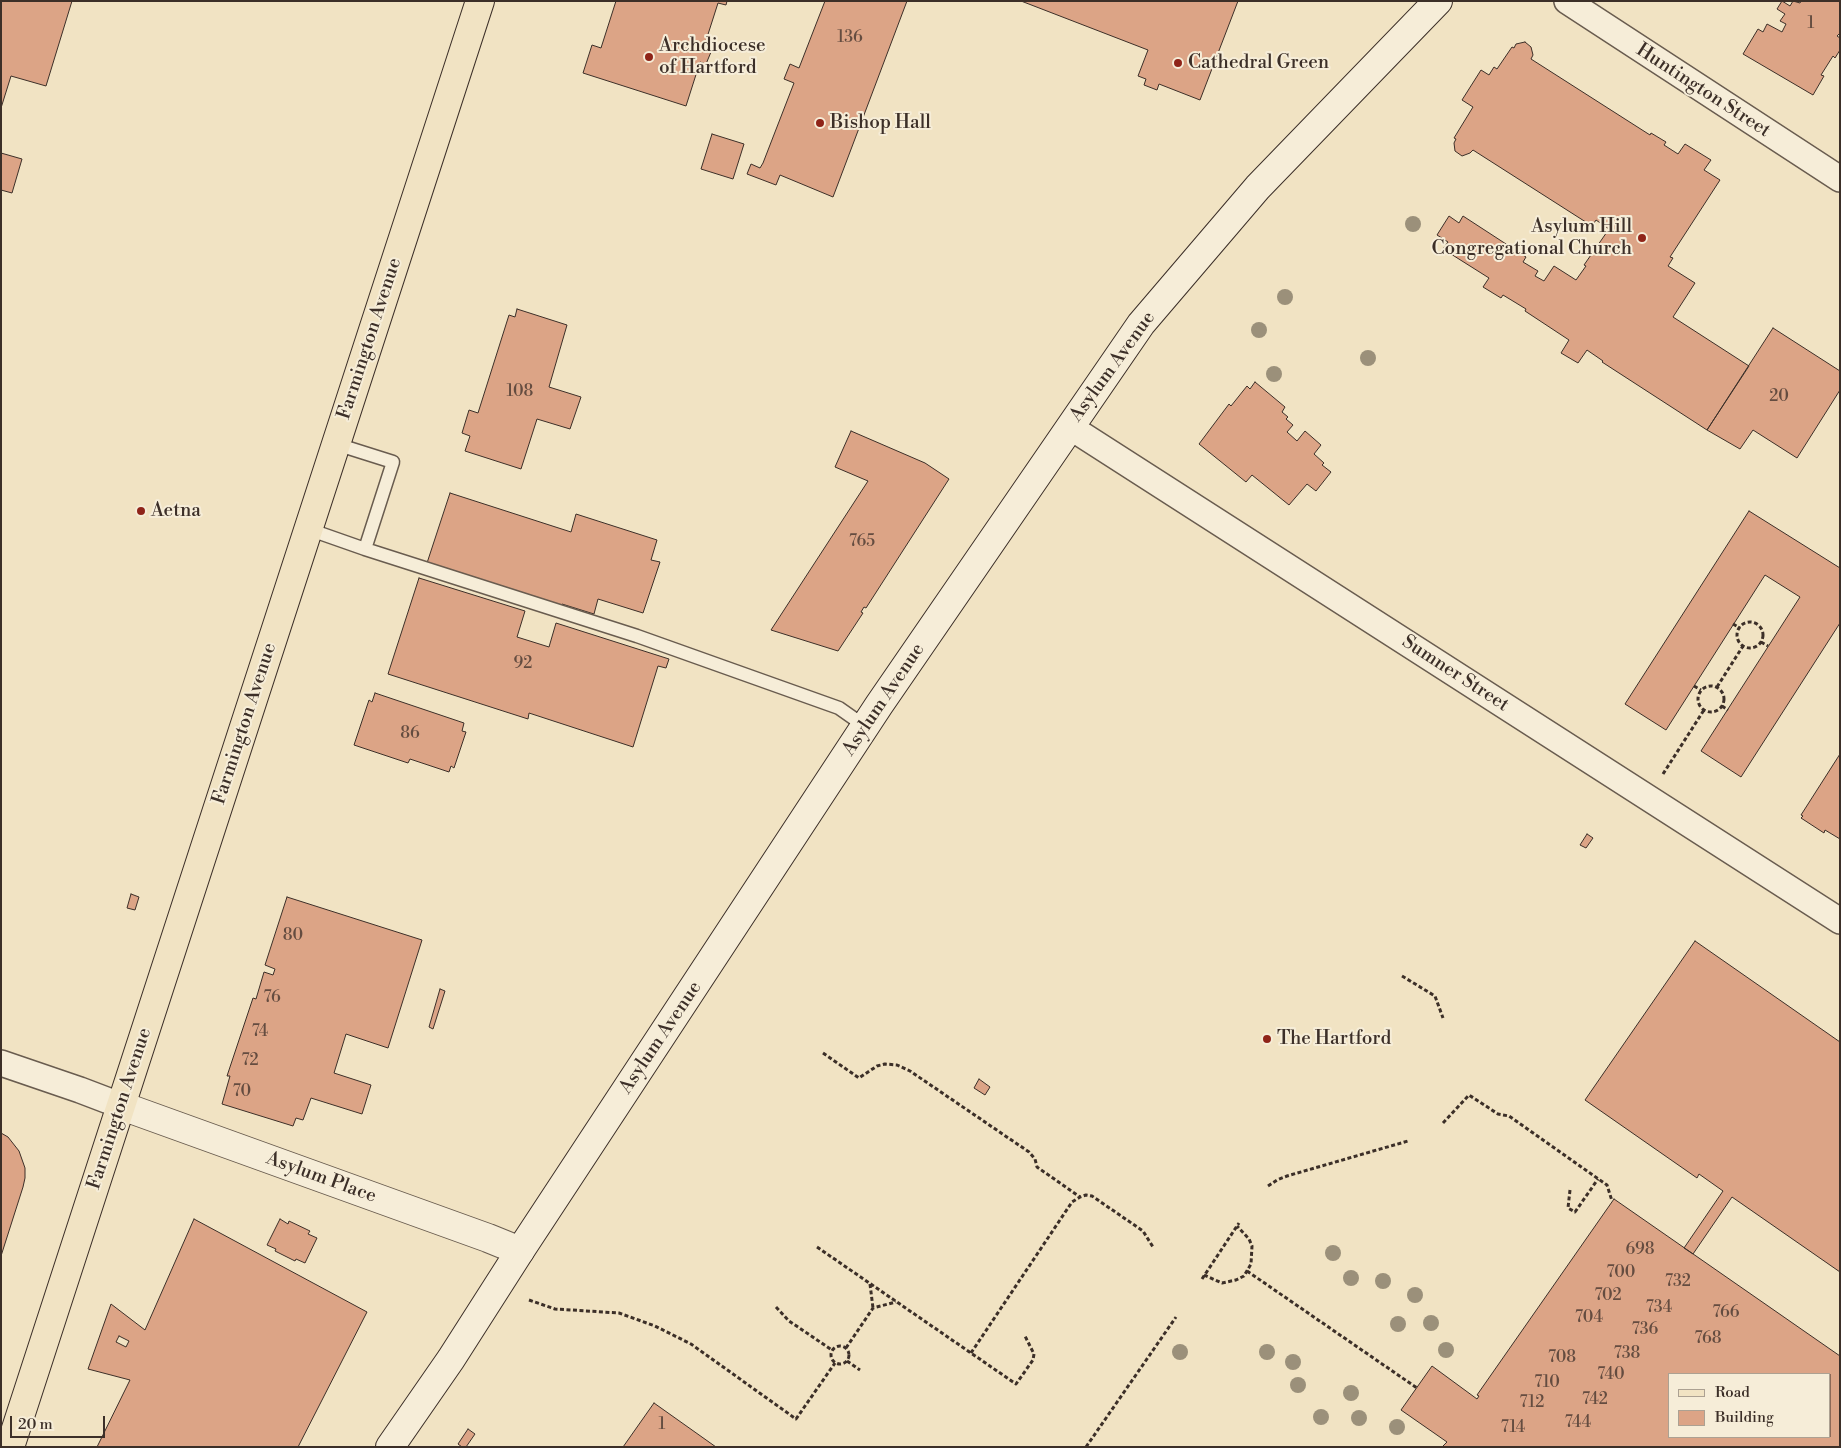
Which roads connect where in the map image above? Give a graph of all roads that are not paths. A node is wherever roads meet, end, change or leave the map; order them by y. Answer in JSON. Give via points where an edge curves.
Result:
{"nodes":[{"id":1,"x":480,"y":1,"type":"edge"},
{"id":2,"x":1438,"y":1,"type":"edge"},
{"id":3,"x":1568,"y":1,"type":"edge"},
{"id":4,"x":1840,"y":179,"type":"edge"},
{"id":5,"x":1070,"y":427,"type":"junction"},
{"id":6,"x":336,"y":444,"type":"junction"},
{"id":7,"x":308,"y":529,"type":"junction"},
{"id":8,"x":365,"y":549,"type":"junction"},
{"id":9,"x":866,"y":726,"type":"junction"},
{"id":10,"x":1840,"y":921,"type":"edge"},
{"id":11,"x":1,"y":1064,"type":"edge"},
{"id":12,"x":122,"y":1106,"type":"junction"},
{"id":13,"x":520,"y":1251,"type":"junction"},
{"id":14,"x":10,"y":1447,"type":"edge"},
{"id":15,"x":390,"y":1447,"type":"edge"}],
"edges":[{"from":1,"to":6,"type":"main road","name":"Farmington Avenue"},
{"from":2,"to":5,"type":"main road","name":"Asylum Avenue","via":[[1258,187],[1140,324]]},
{"from":3,"to":4,"type":"street","name":"Huntington Street"},
{"from":5,"to":9,"type":"main road","name":"Asylum Avenue"},
{"from":5,"to":10,"type":"street","name":"Sumner Street"},
{"from":6,"to":7,"type":"main road","name":"Farmington Avenue"},
{"from":6,"to":8,"type":"lane","via":[[393,462]]},
{"from":7,"to":8,"type":"lane"},
{"from":7,"to":12,"type":"main road","name":"Farmington Avenue"},
{"from":8,"to":9,"type":"lane","via":[[637,636],[839,708]]},
{"from":9,"to":13,"type":"main road","name":"Asylum Avenue"},
{"from":11,"to":12,"type":"street"},
{"from":12,"to":13,"type":"main road","name":"Asylum Place"},
{"from":12,"to":14,"type":"main road","name":"Farmington Avenue"},
{"from":13,"to":15,"type":"main road","name":"Asylum Avenue"}]}
